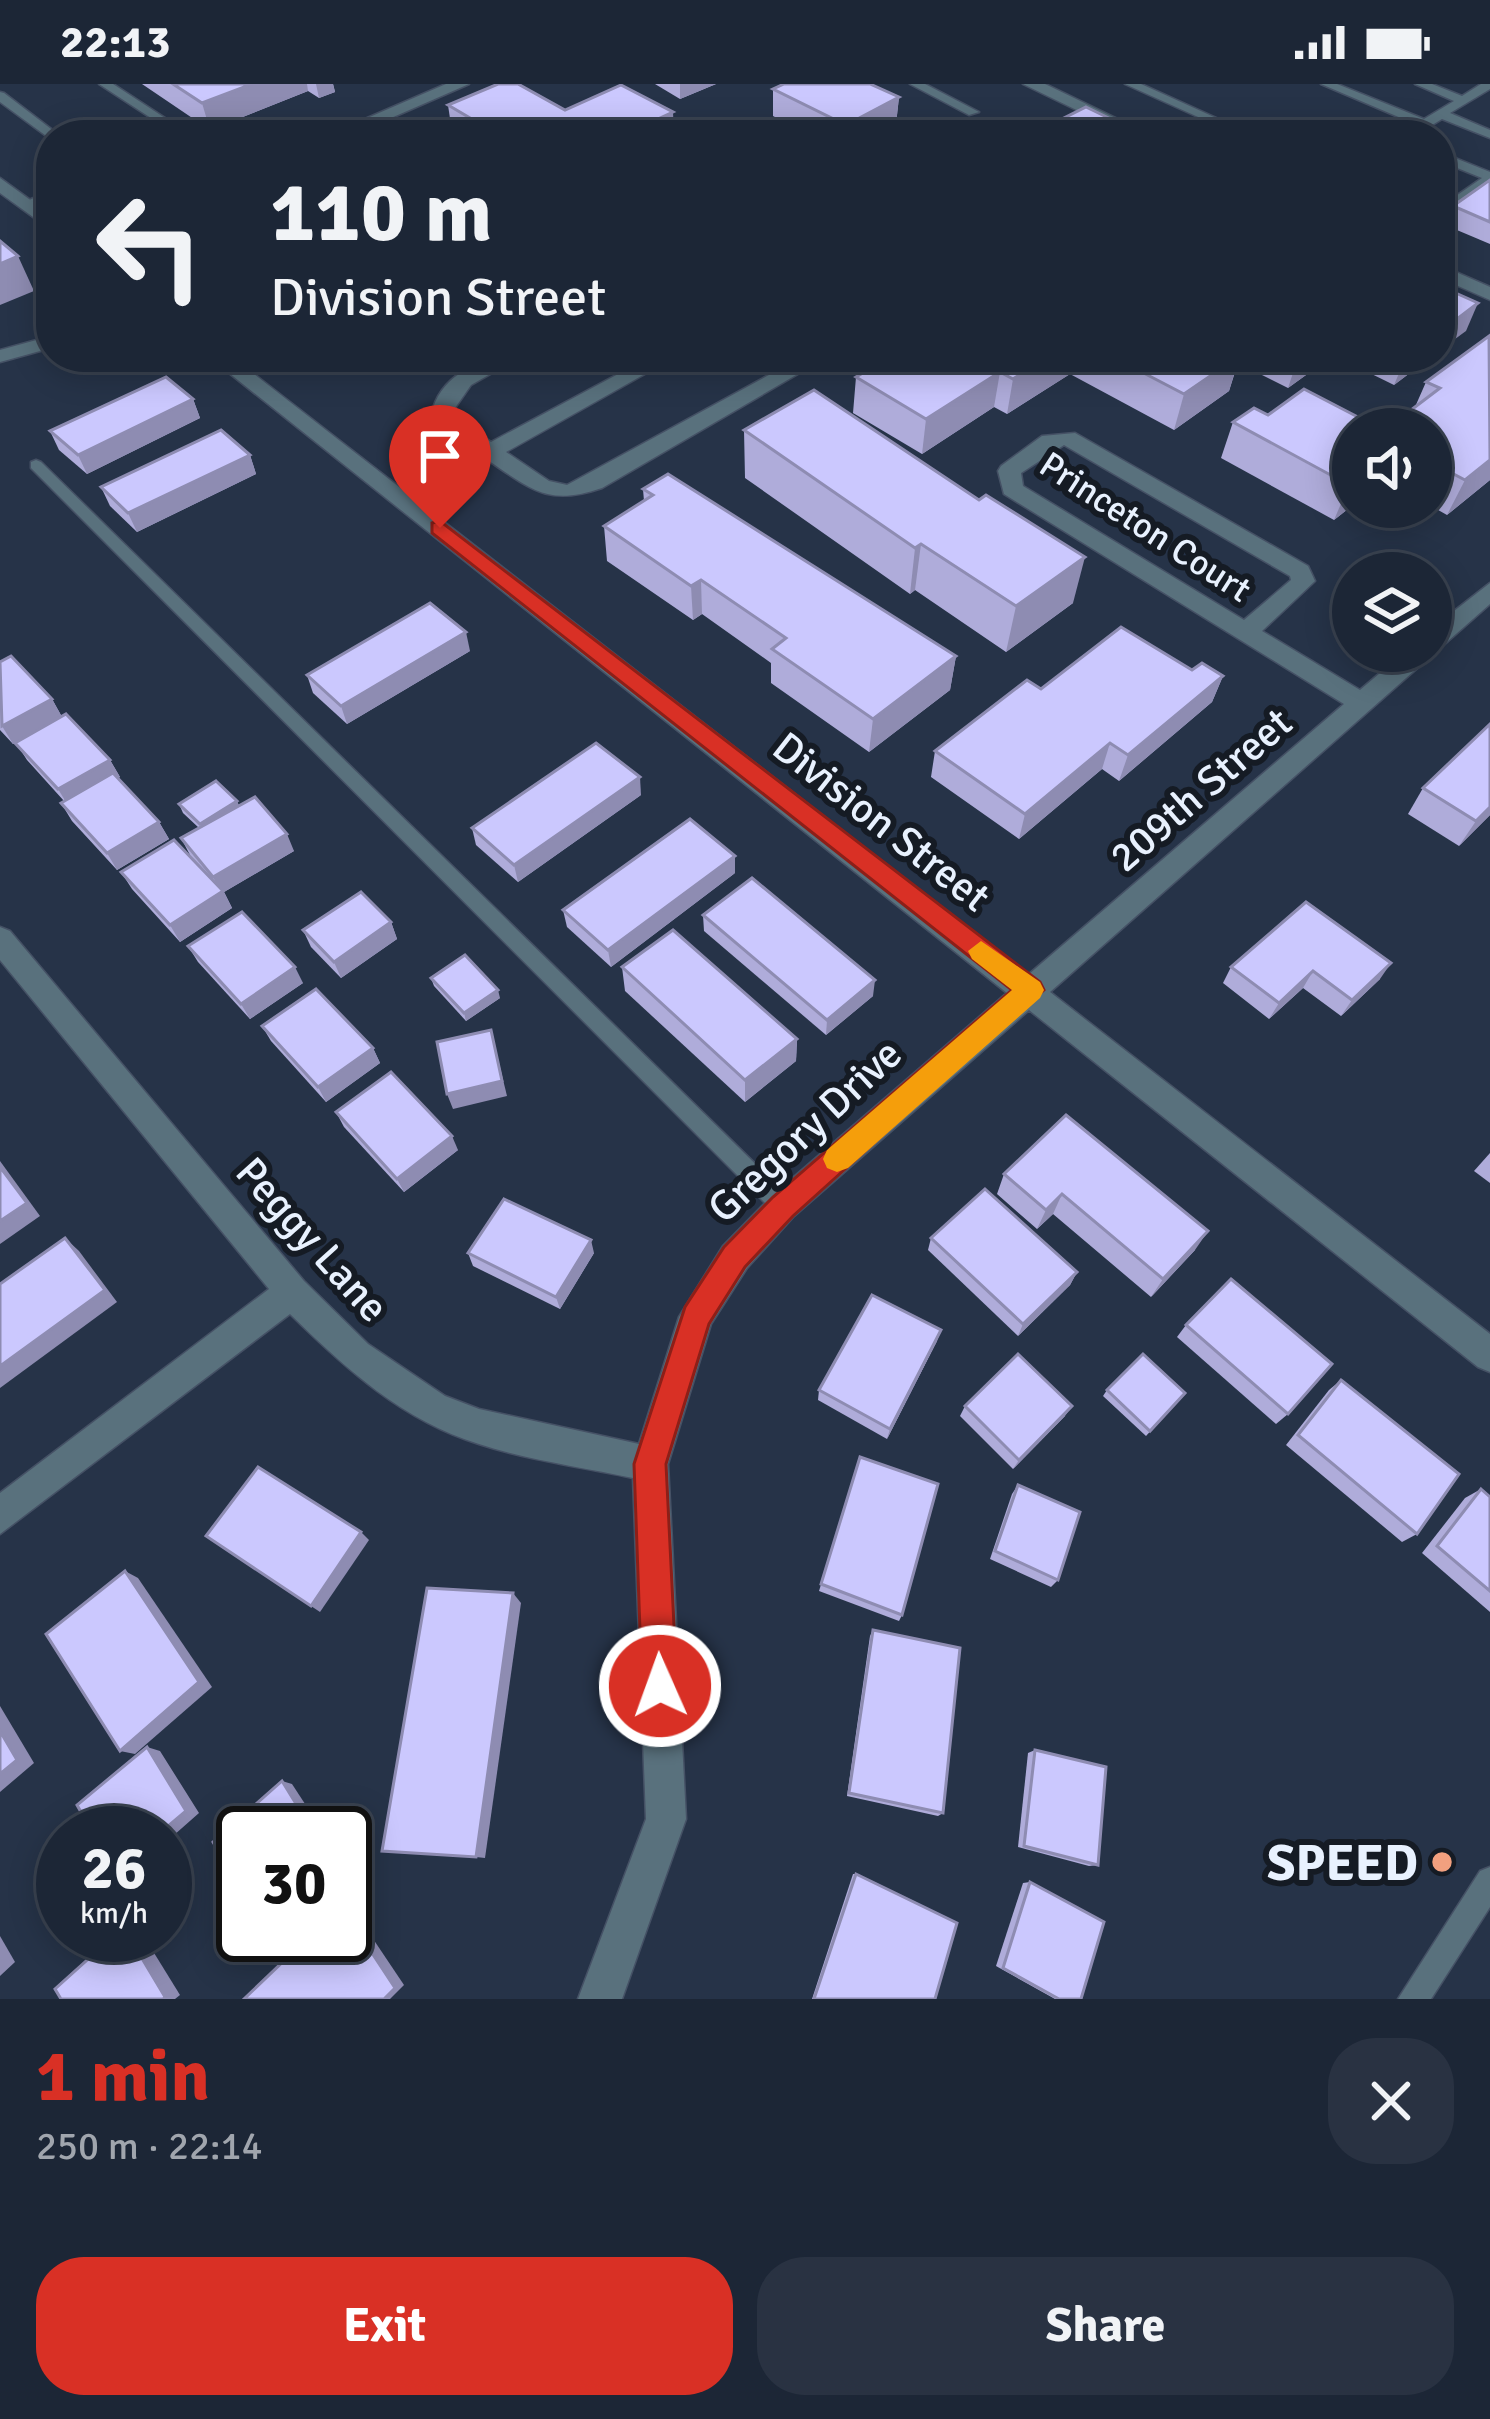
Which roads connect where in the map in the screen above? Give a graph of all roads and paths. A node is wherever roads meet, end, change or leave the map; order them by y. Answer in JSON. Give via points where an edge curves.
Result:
{"nodes":[{"id":1,"x":105,"y":84,"type":"edge"},
{"id":2,"x":461,"y":84,"type":"edge"},
{"id":3,"x":916,"y":84,"type":"edge"},
{"id":4,"x":1031,"y":84,"type":"edge"},
{"id":5,"x":1131,"y":84,"type":"edge"},
{"id":6,"x":1327,"y":84,"type":"edge"},
{"id":7,"x":1421,"y":84,"type":"edge"},
{"id":8,"x":1489,"y":84,"type":"edge"},
{"id":9,"x":0,"y":96,"type":"edge"},
{"id":10,"x":1463,"y":100,"type":"junction"},
{"id":11,"x":974,"y":112,"type":"dead end"},
{"id":12,"x":1441,"y":114,"type":"junction"},
{"id":13,"x":161,"y":120,"type":"edge"},
{"id":14,"x":373,"y":120,"type":"edge"},
{"id":15,"x":1109,"y":120,"type":"edge"},
{"id":16,"x":1214,"y":120,"type":"edge"},
{"id":17,"x":1415,"y":120,"type":"edge"},
{"id":18,"x":1431,"y":120,"type":"edge"},
{"id":19,"x":36,"y":122,"type":"edge"},
{"id":20,"x":1490,"y":134,"type":"edge"},
{"id":21,"x":1455,"y":163,"type":"edge"},
{"id":22,"x":1490,"y":178,"type":"edge"},
{"id":23,"x":0,"y":184,"type":"edge"},
{"id":24,"x":36,"y":200,"type":"edge"},
{"id":25,"x":1455,"y":202,"type":"edge"},
{"id":26,"x":26,"y":204,"type":"junction"},
{"id":27,"x":36,"y":212,"type":"edge"},
{"id":28,"x":1455,"y":279,"type":"edge"},
{"id":29,"x":1490,"y":294,"type":"edge"},
{"id":30,"x":36,"y":346,"type":"edge"},
{"id":31,"x":0,"y":356,"type":"edge"},
{"id":32,"x":239,"y":372,"type":"edge"},
{"id":33,"x":483,"y":372,"type":"edge"},
{"id":34,"x":637,"y":372,"type":"edge"},
{"id":35,"x":790,"y":372,"type":"edge"},
{"id":36,"x":487,"y":452,"type":"junction"},
{"id":37,"x":36,"y":466,"type":"dead end"},
{"id":38,"x":403,"y":499,"type":"junction"},
{"id":39,"x":1490,"y":592,"type":"edge"},
{"id":40,"x":1479,"y":617,"type":"edge"},
{"id":41,"x":1245,"y":632,"type":"junction"},
{"id":42,"x":1452,"y":632,"type":"edge"},
{"id":43,"x":1399,"y":672,"type":"edge"},
{"id":44,"x":1363,"y":704,"type":"junction"},
{"id":45,"x":0,"y":939,"type":"edge"},
{"id":46,"x":1030,"y":990,"type":"junction"},
{"id":47,"x":783,"y":1206,"type":"junction"},
{"id":48,"x":292,"y":1292,"type":"junction"},
{"id":49,"x":1490,"y":1354,"type":"edge"},
{"id":50,"x":650,"y":1464,"type":"junction"},
{"id":51,"x":0,"y":1516,"type":"edge"},
{"id":52,"x":1490,"y":1881,"type":"edge"},
{"id":53,"x":600,"y":1999,"type":"edge"},
{"id":54,"x":1413,"y":1999,"type":"edge"}],
"edges":[{"from":1,"to":13,"type":"lane"},
{"from":2,"to":14,"type":"street"},
{"from":3,"to":11,"type":"lane"},
{"from":4,"to":15,"type":"street"},
{"from":5,"to":16,"type":"lane"},
{"from":6,"to":17,"type":"lane"},
{"from":7,"to":10,"type":"lane"},
{"from":8,"to":10,"type":"lane"},
{"from":9,"to":19,"type":"lane"},
{"from":10,"to":12,"type":"lane"},
{"from":12,"to":18,"type":"lane"},
{"from":12,"to":20,"type":"lane"},
{"from":21,"to":22,"type":"lane"},
{"from":22,"to":25,"type":"lane"},
{"from":23,"to":26,"type":"street"},
{"from":24,"to":26,"type":"lane"},
{"from":26,"to":27,"type":"street"},
{"from":28,"to":29,"type":"street"},
{"from":30,"to":31,"type":"street"},
{"from":32,"to":38,"type":"street","name":"Division Street"},
{"from":33,"to":36,"type":"street","via":[[440,405],[445,421]]},
{"from":34,"to":36,"type":"street"},
{"from":35,"to":36,"type":"street","via":[[568,492],[542,487]]},
{"from":36,"to":38,"type":"street"},
{"from":37,"to":47,"type":"lane"},
{"from":38,"to":46,"type":"street","name":"Division Street"},
{"from":39,"to":40,"type":"street"},
{"from":40,"to":42,"type":"street"},
{"from":41,"to":41,"type":"street","name":"Princeton Court","via":[[1012,489],[1009,471],[1067,438],[1300,572],[1298,588]]},
{"from":41,"to":44,"type":"street","name":"Princeton Court"},
{"from":43,"to":44,"type":"street","name":"209th Street"},
{"from":44,"to":46,"type":"street","name":"209th Street"},
{"from":45,"to":48,"type":"street","name":"Peggy Lane"},
{"from":46,"to":47,"type":"street","name":"Gregory Drive"},
{"from":46,"to":49,"type":"street","name":"Division Street"},
{"from":47,"to":50,"type":"street","name":"Gregory Drive","via":[[735,1257],[696,1317]]},
{"from":48,"to":50,"type":"street","name":"Peggy Lane","via":[[356,1356],[433,1408],[479,1427]]},
{"from":48,"to":51,"type":"street"},
{"from":50,"to":53,"type":"street","name":"Gregory Drive","via":[[666,1819]]},
{"from":52,"to":54,"type":"lane"}]}
